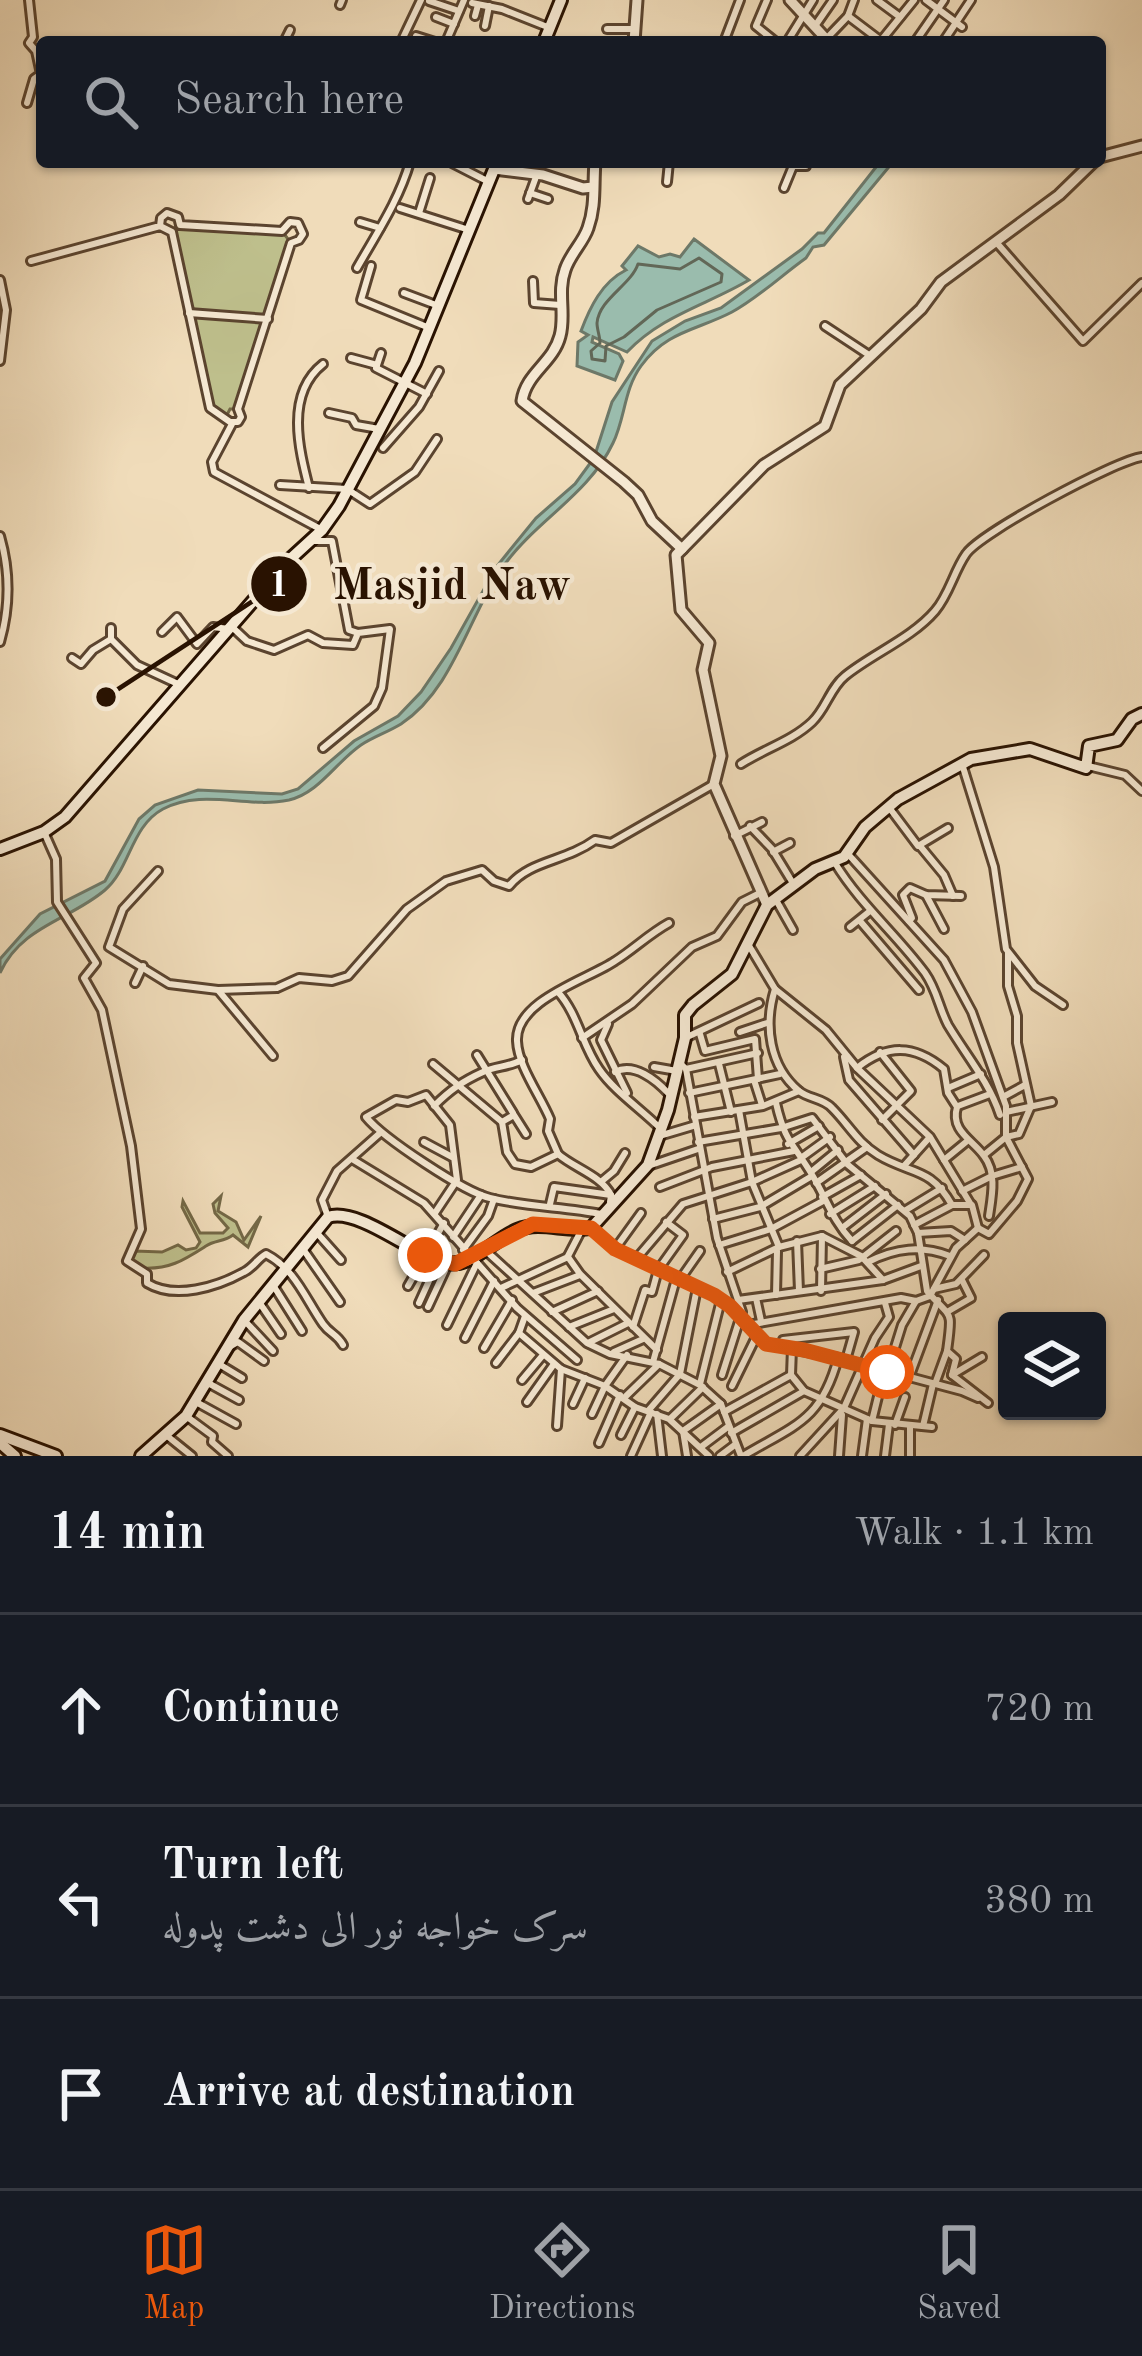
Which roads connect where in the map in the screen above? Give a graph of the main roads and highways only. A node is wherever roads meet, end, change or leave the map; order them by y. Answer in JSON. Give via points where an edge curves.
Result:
{"nodes":[{"id":1,"x":561,"y":0,"type":"edge"},
{"id":2,"x":547,"y":36,"type":"edge"},
{"id":3,"x":493,"y":171,"type":"edge"},
{"id":4,"x":1142,"y":714,"type":"edge"},
{"id":5,"x":0,"y":849,"type":"edge"},
{"id":6,"x":0,"y":1439,"type":"edge"},
{"id":7,"x":148,"y":1454,"type":"edge"},
{"id":8,"x":15,"y":1456,"type":"edge"},
{"id":9,"x":56,"y":1456,"type":"edge"}],
"edges":[{"from":1,"to":2,"type":"main road"},
{"from":3,"to":5,"type":"main road","via":[[406,380],[322,530],[81,800],[44,832]]},
{"from":4,"to":7,"type":"main road","via":[[1117,740],[1089,746],[1088,766],[1030,749],[962,764],[888,806],[836,863],[769,899],[732,974],[685,1015],[681,1068],[648,1166],[588,1229],[533,1224],[443,1262],[348,1216],[328,1217],[244,1320],[186,1416]]},
{"from":6,"to":8,"type":"main road"},
{"from":6,"to":9,"type":"main road"}]}
